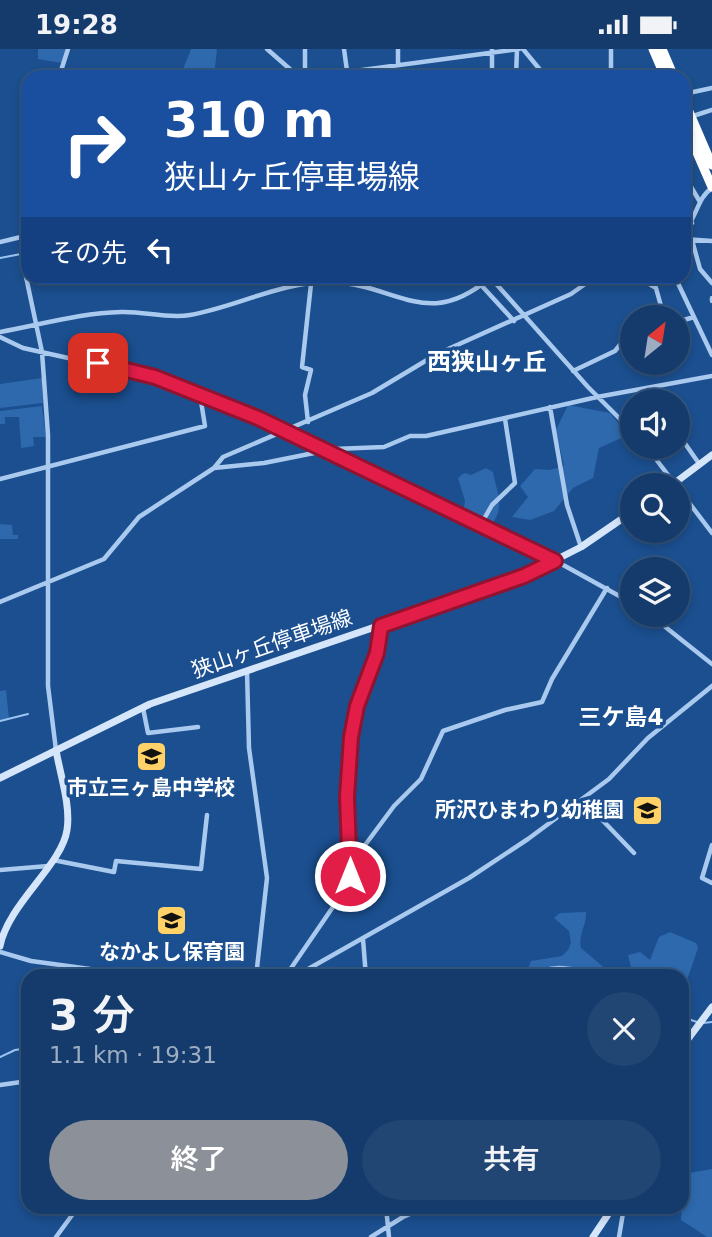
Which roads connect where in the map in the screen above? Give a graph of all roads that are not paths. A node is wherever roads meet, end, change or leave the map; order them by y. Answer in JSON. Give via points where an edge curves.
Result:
{"nodes":[{"id":1,"x":68,"y":49,"type":"edge"},
{"id":2,"x":267,"y":49,"type":"edge"},
{"id":3,"x":305,"y":49,"type":"edge"},
{"id":4,"x":344,"y":49,"type":"edge"},
{"id":5,"x":398,"y":49,"type":"edge"},
{"id":6,"x":520,"y":49,"type":"edge"},
{"id":7,"x":611,"y":49,"type":"edge"},
{"id":8,"x":653,"y":49,"type":"edge"},
{"id":9,"x":662,"y":49,"type":"edge"},
{"id":10,"x":507,"y":50,"type":"edge"},
{"id":11,"x":492,"y":51,"type":"edge"},
{"id":12,"x":398,"y":64,"type":"junction"},
{"id":13,"x":61,"y":70,"type":"edge"},
{"id":14,"x":291,"y":70,"type":"edge"},
{"id":15,"x":307,"y":70,"type":"edge"},
{"id":16,"x":347,"y":70,"type":"edge"},
{"id":17,"x":354,"y":70,"type":"edge"},
{"id":18,"x":398,"y":70,"type":"edge"},
{"id":19,"x":492,"y":70,"type":"edge"},
{"id":20,"x":517,"y":70,"type":"edge"},
{"id":21,"x":540,"y":70,"type":"edge"},
{"id":22,"x":611,"y":70,"type":"edge"},
{"id":23,"x":662,"y":70,"type":"edge"},
{"id":24,"x":671,"y":70,"type":"edge"},
{"id":25,"x":712,"y":88,"type":"edge"},
{"id":26,"x":691,"y":92,"type":"edge"},
{"id":27,"x":712,"y":110,"type":"edge"},
{"id":28,"x":691,"y":119,"type":"edge"},
{"id":29,"x":691,"y":126,"type":"edge"},
{"id":30,"x":691,"y":128,"type":"edge"},
{"id":31,"x":712,"y":165,"type":"edge"},
{"id":32,"x":691,"y":186,"type":"edge"},
{"id":33,"x":712,"y":188,"type":"edge"},
{"id":34,"x":701,"y":202,"type":"junction"},
{"id":35,"x":692,"y":223,"type":"edge"},
{"id":36,"x":21,"y":237,"type":"edge"},
{"id":37,"x":692,"y":240,"type":"joint"},
{"id":38,"x":712,"y":241,"type":"edge"},
{"id":39,"x":0,"y":242,"type":"edge"},
{"id":40,"x":712,"y":283,"type":"edge"},
{"id":41,"x":27,"y":284,"type":"edge"},
{"id":42,"x":311,"y":284,"type":"joint"},
{"id":43,"x":342,"y":284,"type":"edge"},
{"id":44,"x":496,"y":284,"type":"edge"},
{"id":45,"x":585,"y":284,"type":"edge"},
{"id":46,"x":649,"y":284,"type":"edge"},
{"id":47,"x":678,"y":284,"type":"edge"},
{"id":48,"x":481,"y":285,"type":"joint"},
{"id":49,"x":661,"y":305,"type":"edge"},
{"id":50,"x":526,"y":316,"type":"junction"},
{"id":51,"x":694,"y":317,"type":"junction"},
{"id":52,"x":690,"y":318,"type":"edge"},
{"id":53,"x":514,"y":321,"type":"junction"},
{"id":54,"x":35,"y":326,"type":"junction"},
{"id":55,"x":0,"y":335,"type":"edge"},
{"id":56,"x":620,"y":345,"type":"edge"},
{"id":57,"x":42,"y":352,"type":"junction"},
{"id":58,"x":712,"y":355,"type":"edge"},
{"id":59,"x":573,"y":371,"type":"junction"},
{"id":60,"x":712,"y":376,"type":"edge"},
{"id":61,"x":652,"y":387,"type":"joint"},
{"id":62,"x":200,"y":394,"type":"junction"},
{"id":63,"x":597,"y":397,"type":"junction"},
{"id":64,"x":550,"y":407,"type":"junction"},
{"id":65,"x":505,"y":419,"type":"junction"},
{"id":66,"x":620,"y":419,"type":"edge"},
{"id":67,"x":308,"y":422,"type":"junction"},
{"id":68,"x":287,"y":432,"type":"junction"},
{"id":69,"x":321,"y":451,"type":"junction"},
{"id":70,"x":690,"y":452,"type":"edge"},
{"id":71,"x":712,"y":455,"type":"edge"},
{"id":72,"x":699,"y":465,"type":"junction"},
{"id":73,"x":50,"y":467,"type":"junction"},
{"id":74,"x":214,"y":468,"type":"junction"},
{"id":75,"x":688,"y":473,"type":"edge"},
{"id":76,"x":0,"y":478,"type":"edge"},
{"id":77,"x":690,"y":505,"type":"edge"},
{"id":78,"x":620,"y":520,"type":"edge"},
{"id":79,"x":480,"y":526,"type":"junction"},
{"id":80,"x":712,"y":533,"type":"edge"},
{"id":81,"x":581,"y":547,"type":"junction"},
{"id":82,"x":555,"y":561,"type":"junction"},
{"id":83,"x":47,"y":583,"type":"junction"},
{"id":84,"x":607,"y":588,"type":"junction"},
{"id":85,"x":620,"y":596,"type":"edge"},
{"id":86,"x":0,"y":603,"type":"edge"},
{"id":87,"x":381,"y":626,"type":"junction"},
{"id":88,"x":665,"y":627,"type":"edge"},
{"id":89,"x":712,"y":664,"type":"edge"},
{"id":90,"x":247,"y":671,"type":"junction"},
{"id":91,"x":712,"y":686,"type":"edge"},
{"id":92,"x":143,"y":706,"type":"junction"},
{"id":93,"x":198,"y":727,"type":"dead end"},
{"id":94,"x":57,"y":750,"type":"junction"},
{"id":95,"x":0,"y":778,"type":"edge"},
{"id":96,"x":582,"y":799,"type":"junction"},
{"id":97,"x":207,"y":815,"type":"dead end"},
{"id":98,"x":712,"y":845,"type":"edge"},
{"id":99,"x":634,"y":853,"type":"dead end"},
{"id":100,"x":50,"y":863,"type":"junction"},
{"id":101,"x":351,"y":864,"type":"junction"},
{"id":102,"x":0,"y":870,"type":"edge"},
{"id":103,"x":712,"y":883,"type":"edge"},
{"id":104,"x":363,"y":939,"type":"junction"},
{"id":105,"x":0,"y":946,"type":"edge"},
{"id":106,"x":0,"y":952,"type":"edge"},
{"id":107,"x":90,"y":969,"type":"edge"},
{"id":108,"x":257,"y":969,"type":"edge"},
{"id":109,"x":291,"y":969,"type":"edge"},
{"id":110,"x":309,"y":969,"type":"edge"},
{"id":111,"x":365,"y":969,"type":"edge"},
{"id":112,"x":712,"y":1007,"type":"edge"},
{"id":113,"x":689,"y":1037,"type":"edge"},
{"id":114,"x":21,"y":1082,"type":"edge"},
{"id":115,"x":0,"y":1085,"type":"edge"},
{"id":116,"x":73,"y":1214,"type":"edge"},
{"id":117,"x":387,"y":1214,"type":"edge"},
{"id":118,"x":410,"y":1214,"type":"edge"},
{"id":119,"x":608,"y":1214,"type":"edge"},
{"id":120,"x":623,"y":1214,"type":"edge"},
{"id":121,"x":388,"y":1228,"type":"junction"},
{"id":122,"x":56,"y":1237,"type":"edge"},
{"id":123,"x":371,"y":1237,"type":"edge"},
{"id":124,"x":390,"y":1237,"type":"edge"},
{"id":125,"x":593,"y":1237,"type":"edge"},
{"id":126,"x":619,"y":1237,"type":"edge"}],
"edges":[{"from":1,"to":13,"type":"street"},
{"from":2,"to":14,"type":"street"},
{"from":3,"to":15,"type":"street"},
{"from":4,"to":16,"type":"street"},
{"from":5,"to":12,"type":"street"},
{"from":6,"to":10,"type":"street"},
{"from":6,"to":20,"type":"street"},
{"from":6,"to":21,"type":"street"},
{"from":7,"to":22,"type":"street"},
{"from":8,"to":23,"type":"highway"},
{"from":9,"to":24,"type":"highway"},
{"from":10,"to":11,"type":"street"},
{"from":11,"to":12,"type":"street"},
{"from":11,"to":19,"type":"street"},
{"from":12,"to":17,"type":"street"},
{"from":12,"to":18,"type":"street"},
{"from":25,"to":26,"type":"street"},
{"from":27,"to":28,"type":"street"},
{"from":29,"to":31,"type":"highway"},
{"from":30,"to":33,"type":"highway"},
{"from":32,"to":34,"type":"street"},
{"from":33,"to":34,"type":"street"},
{"from":34,"to":35,"type":"street"},
{"from":36,"to":39,"type":"street"},
{"from":37,"to":38,"type":"street"},
{"from":37,"to":40,"type":"street","via":[[700,269]]},
{"from":41,"to":54,"type":"street"},
{"from":42,"to":54,"type":"street","via":[[189,315],[116,312]]},
{"from":42,"to":67,"type":"street","via":[[302,367],[311,370],[305,395]]},
{"from":43,"to":48,"type":"street","via":[[429,304],[457,299]]},
{"from":44,"to":50,"type":"street"},
{"from":45,"to":50,"type":"street"},
{"from":46,"to":49,"type":"street","via":[[656,288]]},
{"from":47,"to":51,"type":"street"},
{"from":48,"to":53,"type":"street"},
{"from":50,"to":53,"type":"street"},
{"from":50,"to":59,"type":"street"},
{"from":51,"to":52,"type":"street"},
{"from":51,"to":58,"type":"street"},
{"from":53,"to":67,"type":"street","via":[[437,354],[372,393]]},
{"from":54,"to":55,"type":"street"},
{"from":54,"to":57,"type":"street"},
{"from":55,"to":57,"type":"street","via":[[11,344]]},
{"from":56,"to":59,"type":"street"},
{"from":57,"to":62,"type":"street","via":[[135,371]]},
{"from":57,"to":73,"type":"street"},
{"from":59,"to":63,"type":"street"},
{"from":60,"to":61,"type":"street"},
{"from":61,"to":63,"type":"street"},
{"from":62,"to":68,"type":"street"},
{"from":62,"to":73,"type":"street","via":[[205,426]]},
{"from":63,"to":64,"type":"street"},
{"from":63,"to":66,"type":"street"},
{"from":64,"to":65,"type":"street"},
{"from":64,"to":81,"type":"street","via":[[567,505]]},
{"from":65,"to":69,"type":"street","via":[[410,436],[384,447]]},
{"from":65,"to":79,"type":"street","via":[[515,482],[492,505]]},
{"from":67,"to":68,"type":"street"},
{"from":68,"to":69,"type":"street"},
{"from":68,"to":74,"type":"street","via":[[223,457]]},
{"from":69,"to":74,"type":"street"},
{"from":69,"to":79,"type":"street"},
{"from":70,"to":72,"type":"street"},
{"from":71,"to":72,"type":"main road"},
{"from":72,"to":75,"type":"main road"},
{"from":73,"to":76,"type":"street"},
{"from":73,"to":83,"type":"street"},
{"from":74,"to":83,"type":"street","via":[[139,517],[104,559]]},
{"from":77,"to":80,"type":"street"},
{"from":78,"to":81,"type":"main road","name":"狭山ヶ丘停車場線"},
{"from":79,"to":82,"type":"street"},
{"from":81,"to":82,"type":"main road","name":"狭山ヶ丘停車場線"},
{"from":82,"to":84,"type":"street"},
{"from":82,"to":87,"type":"main road","name":"狭山ヶ丘停車場線"},
{"from":83,"to":86,"type":"street"},
{"from":83,"to":94,"type":"street","via":[[50,711]]},
{"from":84,"to":85,"type":"street"},
{"from":84,"to":101,"type":"street","via":[[542,702],[443,731],[422,779],[394,806]]},
{"from":87,"to":90,"type":"main road","name":"狭山ヶ丘停車場線"},
{"from":87,"to":101,"type":"street","via":[[352,729],[347,797]]},
{"from":88,"to":89,"type":"street"},
{"from":90,"to":92,"type":"main road","name":"狭山ヶ丘停車場線"},
{"from":90,"to":108,"type":"street","via":[[249,748],[267,878]]},
{"from":91,"to":96,"type":"street"},
{"from":92,"to":93,"type":"street","via":[[148,733]]},
{"from":92,"to":94,"type":"main road","name":"狭山ヶ丘停車場線"},
{"from":94,"to":95,"type":"main road","name":"狭山ヶ丘停車場線"},
{"from":94,"to":100,"type":"main road","via":[[67,830]]},
{"from":96,"to":99,"type":"street"},
{"from":96,"to":104,"type":"street","via":[[498,860]]},
{"from":97,"to":100,"type":"street","via":[[201,869],[116,861],[114,873]]},
{"from":98,"to":103,"type":"street","via":[[702,878]]},
{"from":100,"to":102,"type":"street"},
{"from":100,"to":105,"type":"main road","via":[[8,923]]},
{"from":101,"to":109,"type":"street","via":[[346,891]]},
{"from":104,"to":110,"type":"street"},
{"from":104,"to":111,"type":"street"},
{"from":106,"to":107,"type":"street"},
{"from":112,"to":113,"type":"main road"},
{"from":114,"to":115,"type":"street"},
{"from":116,"to":122,"type":"street"},
{"from":117,"to":121,"type":"street"},
{"from":118,"to":121,"type":"street"},
{"from":119,"to":125,"type":"main road"},
{"from":120,"to":126,"type":"street"},
{"from":121,"to":123,"type":"street"},
{"from":121,"to":124,"type":"street"}]}
